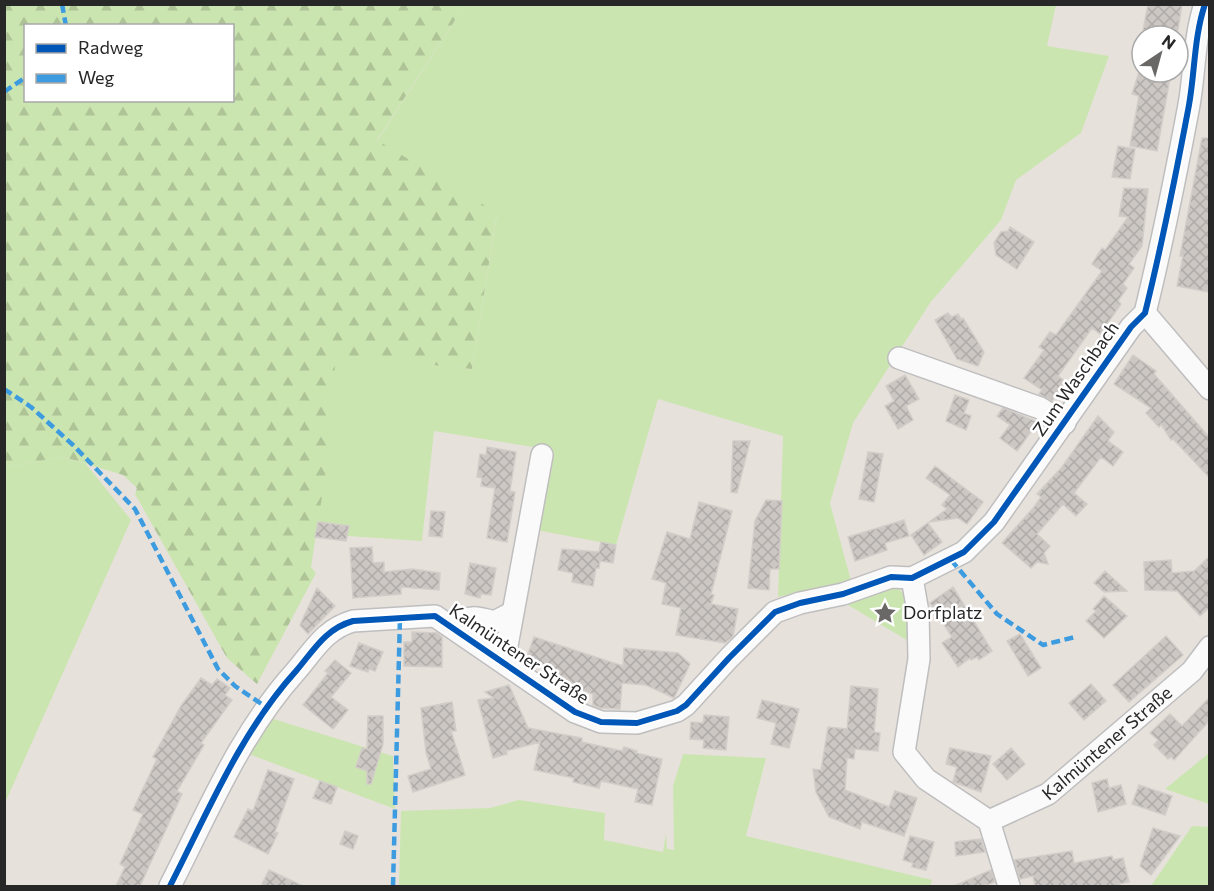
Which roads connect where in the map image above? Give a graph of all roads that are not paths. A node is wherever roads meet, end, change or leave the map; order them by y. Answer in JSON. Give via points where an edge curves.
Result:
{"nodes":[{"id":1,"x":1205,"y":4,"type":"edge"},
{"id":2,"x":1201,"y":81,"type":"edge"},
{"id":3,"x":1145,"y":313,"type":"junction"},
{"id":4,"x":899,"y":358,"type":"dead end"},
{"id":5,"x":1209,"y":389,"type":"edge"},
{"id":6,"x":1065,"y":423,"type":"junction"},
{"id":7,"x":542,"y":455,"type":"dead end"},
{"id":8,"x":912,"y":578,"type":"junction"},
{"id":9,"x":512,"y":613,"type":"junction"},
{"id":10,"x":452,"y":626,"type":"junction"},
{"id":11,"x":1209,"y":647,"type":"edge"},
{"id":12,"x":504,"y":662,"type":"junction"},
{"id":13,"x":989,"y":821,"type":"junction"},
{"id":14,"x":170,"y":886,"type":"edge"},
{"id":15,"x":1009,"y":886,"type":"edge"}],
"edges":[{"from":1,"to":2,"type":"street","name":"Zum Waschbach","via":[[1197,34]]},
{"from":2,"to":3,"type":"street","name":"Zum Waschbach"},
{"from":3,"to":5,"type":"street"},
{"from":3,"to":6,"type":"street","name":"Zum Waschbach","via":[[1131,327]]},
{"from":4,"to":6,"type":"street","via":[[1040,408]]},
{"from":6,"to":8,"type":"street","name":"Zum Waschbach","via":[[980,539],[951,560]]},
{"from":7,"to":9,"type":"street","name":"Kalmüntener Straße"},
{"from":8,"to":12,"type":"street","name":"Kalmüntener Straße","via":[[891,577],[775,612],[686,705],[641,722],[602,722],[584,716]]},
{"from":8,"to":13,"type":"street","via":[[918,612],[919,658],[904,752],[926,779]]},
{"from":9,"to":10,"type":"street","name":"Kalmüntener Straße","via":[[494,622],[480,617],[461,618]]},
{"from":9,"to":12,"type":"street","name":"Kalmüntener Straße"},
{"from":10,"to":12,"type":"street","name":"Kalmüntener Straße"},
{"from":10,"to":14,"type":"street","name":"Kalmüntener Straße","via":[[435,616],[422,615],[353,621],[327,633],[253,725]]},
{"from":11,"to":13,"type":"street","name":"Kalmüntener Straße","via":[[1192,672],[1048,794]]},
{"from":13,"to":15,"type":"street"}]}
